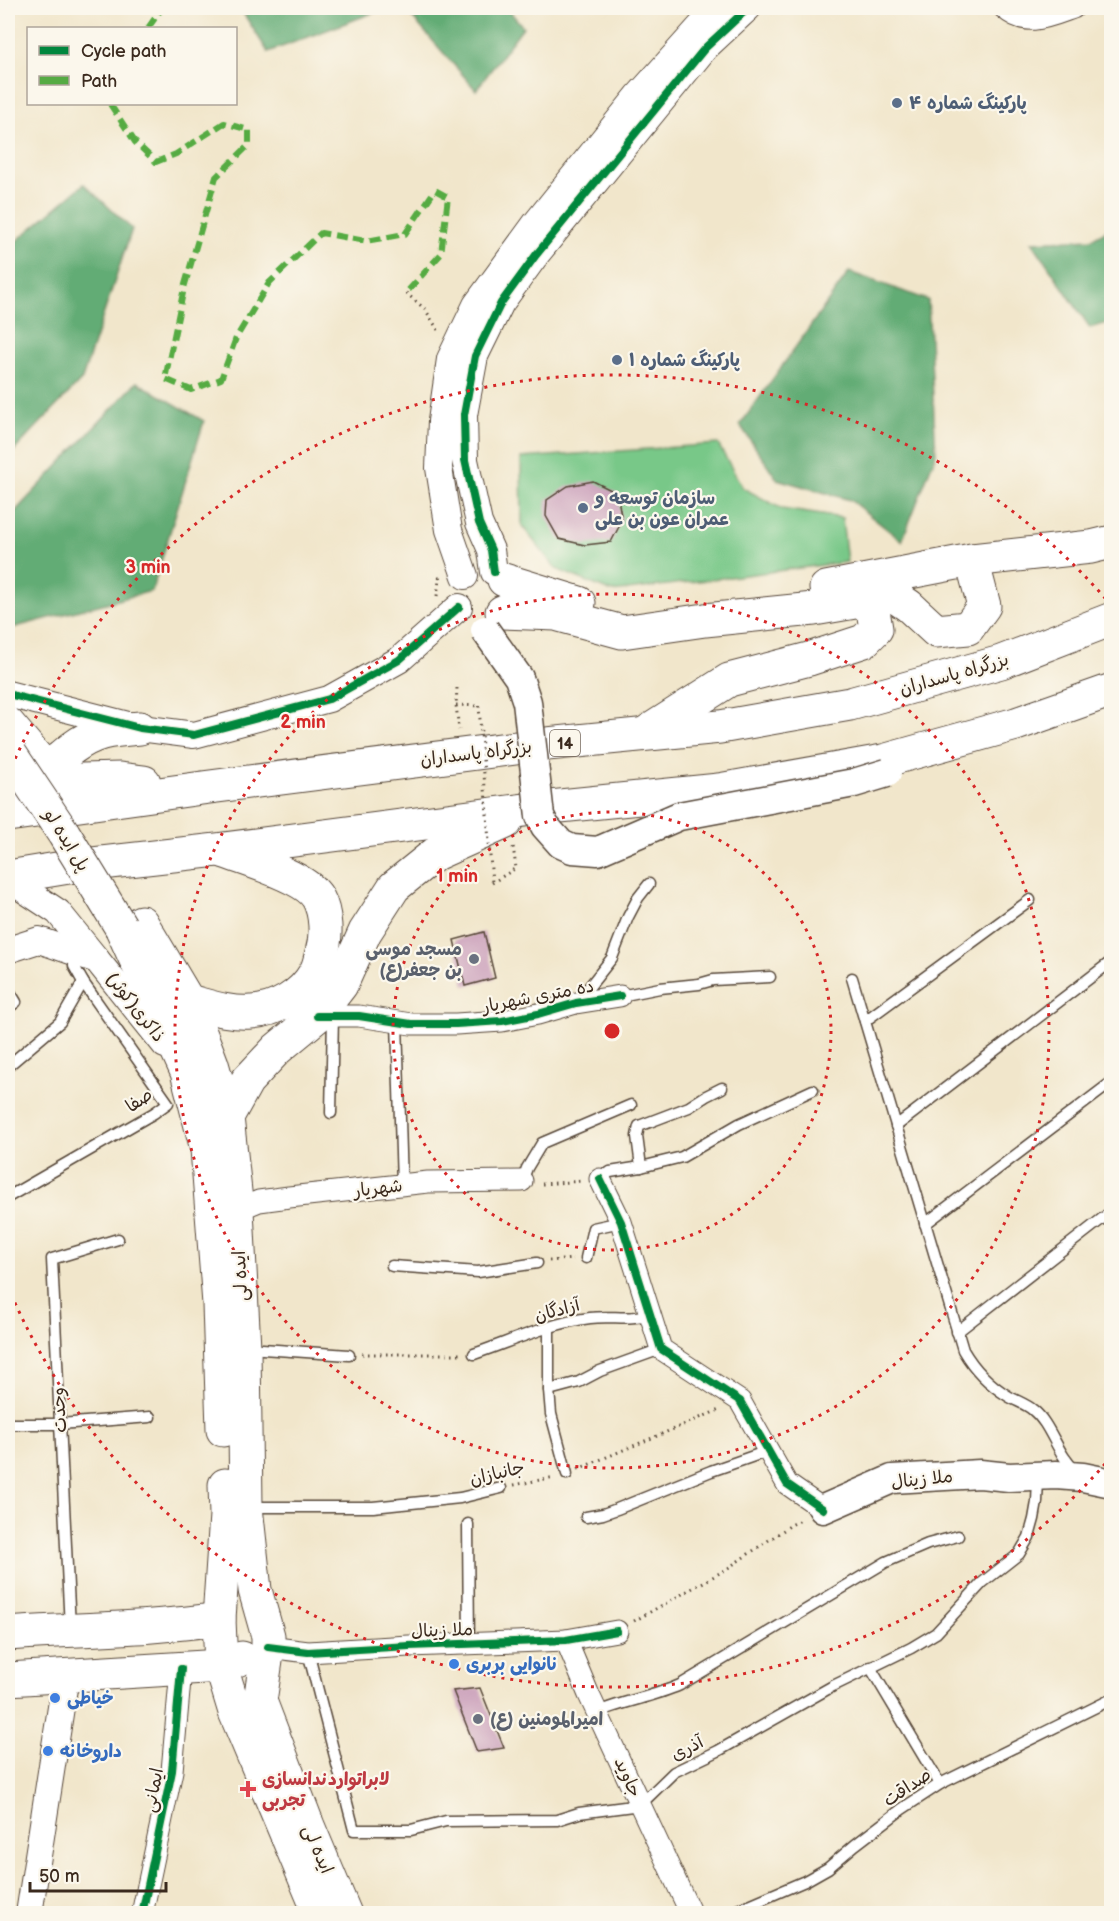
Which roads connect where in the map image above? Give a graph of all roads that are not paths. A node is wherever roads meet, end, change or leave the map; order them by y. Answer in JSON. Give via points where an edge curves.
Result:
{"nodes":[{"id":1,"x":717,"y":8,"type":"edge"},
{"id":2,"x":748,"y":8,"type":"edge"},
{"id":3,"x":1004,"y":8,"type":"edge"},
{"id":4,"x":1073,"y":8,"type":"edge"},
{"id":5,"x":1112,"y":542,"type":"edge"},
{"id":6,"x":972,"y":560,"type":"junction"},
{"id":7,"x":861,"y":601,"type":"junction"},
{"id":8,"x":480,"y":603,"type":"junction"},
{"id":9,"x":1112,"y":619,"type":"edge"},
{"id":10,"x":1112,"y":690,"type":"edge"},
{"id":11,"x":8,"y":694,"type":"edge"},
{"id":12,"x":140,"y":728,"type":"junction"},
{"id":13,"x":643,"y":734,"type":"junction"},
{"id":14,"x":924,"y":750,"type":"junction"},
{"id":15,"x":8,"y":753,"type":"edge"},
{"id":16,"x":47,"y":770,"type":"junction"},
{"id":17,"x":202,"y":788,"type":"junction"},
{"id":18,"x":540,"y":807,"type":"junction"},
{"id":19,"x":8,"y":815,"type":"edge"},
{"id":20,"x":218,"y":850,"type":"junction"},
{"id":21,"x":8,"y":878,"type":"edge"},
{"id":22,"x":649,"y":884,"type":"dead end"},
{"id":23,"x":1030,"y":900,"type":"dead end"},
{"id":24,"x":131,"y":925,"type":"junction"},
{"id":25,"x":8,"y":950,"type":"edge"},
{"id":26,"x":86,"y":956,"type":"junction"},
{"id":27,"x":1112,"y":961,"type":"edge"},
{"id":28,"x":770,"y":977,"type":"dead end"},
{"id":29,"x":852,"y":978,"type":"dead end"},
{"id":30,"x":83,"y":982,"type":"junction"},
{"id":31,"x":8,"y":989,"type":"edge"},
{"id":32,"x":620,"y":996,"type":"joint"},
{"id":33,"x":188,"y":1001,"type":"junction"},
{"id":34,"x":576,"y":1003,"type":"junction"},
{"id":35,"x":8,"y":1008,"type":"edge"},
{"id":36,"x":325,"y":1016,"type":"junction"},
{"id":37,"x":865,"y":1021,"type":"junction"},
{"id":38,"x":397,"y":1022,"type":"junction"},
{"id":39,"x":8,"y":1066,"type":"edge"},
{"id":40,"x":187,"y":1072,"type":"junction"},
{"id":41,"x":1112,"y":1082,"type":"edge"},
{"id":42,"x":722,"y":1088,"type":"dead end"},
{"id":43,"x":813,"y":1090,"type":"dead end"},
{"id":44,"x":631,"y":1105,"type":"dead end"},
{"id":45,"x":331,"y":1113,"type":"dead end"},
{"id":46,"x":227,"y":1117,"type":"junction"},
{"id":47,"x":896,"y":1126,"type":"junction"},
{"id":48,"x":641,"y":1167,"type":"junction"},
{"id":49,"x":600,"y":1179,"type":"joint"},
{"id":50,"x":522,"y":1181,"type":"joint"},
{"id":51,"x":402,"y":1185,"type":"junction"},
{"id":52,"x":8,"y":1197,"type":"edge"},
{"id":53,"x":237,"y":1210,"type":"junction"},
{"id":54,"x":1112,"y":1211,"type":"edge"},
{"id":55,"x":621,"y":1222,"type":"junction"},
{"id":56,"x":925,"y":1224,"type":"junction"},
{"id":57,"x":118,"y":1239,"type":"dead end"},
{"id":58,"x":586,"y":1258,"type":"road end"},
{"id":59,"x":537,"y":1263,"type":"road end"},
{"id":60,"x":392,"y":1266,"type":"dead end"},
{"id":61,"x":651,"y":1314,"type":"junction"},
{"id":62,"x":549,"y":1328,"type":"junction"},
{"id":63,"x":957,"y":1332,"type":"junction"},
{"id":64,"x":244,"y":1348,"type":"junction"},
{"id":65,"x":661,"y":1349,"type":"junction"},
{"id":66,"x":349,"y":1354,"type":"road end"},
{"id":67,"x":474,"y":1354,"type":"road end"},
{"id":68,"x":549,"y":1390,"type":"junction"},
{"id":69,"x":150,"y":1417,"type":"dead end"},
{"id":70,"x":8,"y":1424,"type":"edge"},
{"id":71,"x":60,"y":1424,"type":"junction"},
{"id":72,"x":768,"y":1451,"type":"junction"},
{"id":73,"x":567,"y":1474,"type":"road end"},
{"id":74,"x":1038,"y":1476,"type":"junction"},
{"id":75,"x":1083,"y":1476,"type":"junction"},
{"id":76,"x":1112,"y":1484,"type":"edge"},
{"id":77,"x":501,"y":1488,"type":"road end"},
{"id":78,"x":246,"y":1507,"type":"junction"},
{"id":79,"x":824,"y":1509,"type":"joint"},
{"id":80,"x":586,"y":1517,"type":"dead end"},
{"id":81,"x":468,"y":1524,"type":"dead end"},
{"id":82,"x":958,"y":1536,"type":"dead end"},
{"id":83,"x":219,"y":1619,"type":"junction"},
{"id":84,"x":70,"y":1629,"type":"junction"},
{"id":85,"x":616,"y":1631,"type":"road end"},
{"id":86,"x":8,"y":1634,"type":"edge"},
{"id":87,"x":566,"y":1640,"type":"junction"},
{"id":88,"x":469,"y":1645,"type":"junction"},
{"id":89,"x":268,"y":1647,"type":"junction"},
{"id":90,"x":308,"y":1652,"type":"junction"},
{"id":91,"x":222,"y":1666,"type":"junction"},
{"id":92,"x":870,"y":1667,"type":"junction"},
{"id":93,"x":182,"y":1670,"type":"junction"},
{"id":94,"x":66,"y":1675,"type":"junction"},
{"id":95,"x":8,"y":1678,"type":"edge"},
{"id":96,"x":1112,"y":1699,"type":"edge"},
{"id":97,"x":598,"y":1712,"type":"junction"},
{"id":98,"x":940,"y":1784,"type":"junction"},
{"id":99,"x":640,"y":1805,"type":"junction"},
{"id":100,"x":29,"y":1914,"type":"edge"},
{"id":101,"x":142,"y":1914,"type":"edge"},
{"id":102,"x":320,"y":1914,"type":"edge"},
{"id":103,"x":345,"y":1914,"type":"edge"},
{"id":104,"x":692,"y":1914,"type":"edge"},
{"id":105,"x":728,"y":1914,"type":"edge"}],
"edges":[{"from":1,"to":8,"type":"street","via":[[639,95],[530,231],[476,305],[450,359],[439,468],[449,530],[465,576],[479,570]]},
{"from":2,"to":8,"type":"street","via":[[705,48],[536,255],[501,303],[475,356],[464,415],[465,460],[479,523],[490,550]]},
{"from":3,"to":4,"type":"street","via":[[1028,20]]},
{"from":5,"to":6,"type":"main road"},
{"from":6,"to":7,"type":"main road","via":[[984,606],[968,628],[936,631],[890,593]]},
{"from":6,"to":8,"type":"main road","via":[[816,591],[614,610],[568,601]]},
{"from":7,"to":8,"type":"main road","via":[[622,632],[556,614]]},
{"from":7,"to":13,"type":"main road","via":[[873,610],[876,629],[864,641],[729,680]]},
{"from":8,"to":12,"type":"street","via":[[399,660],[329,699],[194,735]]},
{"from":8,"to":14,"type":"main road","bridge":true,"via":[[519,678],[527,702],[540,816],[553,836],[572,849],[598,851],[679,816],[854,783],[887,773]]},
{"from":9,"to":13,"type":"main road","name":"بزرگراه پاسداران","number":"14","via":[[1001,662],[850,704],[720,727]]},
{"from":10,"to":14,"type":"main road","via":[[1016,724]]},
{"from":11,"to":12,"type":"street"},
{"from":12,"to":16,"type":"main road","via":[[102,733],[83,741]]},
{"from":13,"to":17,"type":"main road","name":"بزرگراه پاسداران","number":"14"},
{"from":14,"to":18,"type":"main road","via":[[719,790]]},
{"from":15,"to":16,"type":"main road","name":"پل ایده لو"},
{"from":15,"to":17,"type":"main road","via":[[120,779]]},
{"from":15,"to":24,"type":"main road","name":"پل ایده لو","bridge":true},
{"from":16,"to":24,"type":"main road","name":"پل ایده لو"},
{"from":17,"to":19,"type":"main road","name":"بزرگراه پاسداران","number":"14"},
{"from":18,"to":20,"type":"main road"},
{"from":18,"to":36,"type":"main road","via":[[435,854],[394,887],[365,932]]},
{"from":20,"to":21,"type":"main road","via":[[75,866]]},
{"from":20,"to":33,"type":"main road","via":[[271,867],[309,889],[318,898],[325,919],[324,946],[316,973],[301,992],[279,1005],[252,1012]]},
{"from":21,"to":26,"type":"street","name":"ذاکری(کوثر)","via":[[58,912]]},
{"from":22,"to":34,"type":"lane","via":[[628,917],[612,957]]},
{"from":23,"to":37,"type":"lane"},
{"from":24,"to":33,"type":"main road","name":"ایده لی"},
{"from":24,"to":40,"type":"main road","name":"ایده لی"},
{"from":25,"to":26,"type":"street","via":[[39,940]]},
{"from":26,"to":30,"type":"lane","name":"صفا","via":[[74,966]]},
{"from":26,"to":40,"type":"street","name":"ذاکری(کوثر)"},
{"from":27,"to":47,"type":"lane"},
{"from":28,"to":32,"type":"lane","via":[[713,980]]},
{"from":29,"to":37,"type":"lane"},
{"from":30,"to":39,"type":"lane","via":[[60,1022]]},
{"from":30,"to":52,"type":"lane","name":"صفا","via":[[168,1103]]},
{"from":31,"to":35,"type":"lane","via":[[16,1002]]},
{"from":32,"to":34,"type":"street","name":"ده متری شهریار"},
{"from":33,"to":46,"type":"main road","name":"ایده لی"},
{"from":34,"to":38,"type":"street","name":"ده متری شهریار","via":[[502,1021]]},
{"from":36,"to":38,"type":"street","name":"ده متری شهریار"},
{"from":36,"to":45,"type":"lane"},
{"from":36,"to":46,"type":"main road","via":[[277,1049],[247,1081]]},
{"from":37,"to":47,"type":"lane"},
{"from":38,"to":51,"type":"lane"},
{"from":40,"to":83,"type":"main road","name":"ایده لی","via":[[207,1149],[219,1304],[226,1515]]},
{"from":41,"to":56,"type":"lane"},
{"from":42,"to":48,"type":"lane","via":[[689,1107],[639,1126]]},
{"from":43,"to":48,"type":"lane","via":[[739,1124],[682,1157]]},
{"from":44,"to":50,"type":"lane","via":[[542,1143]]},
{"from":46,"to":53,"type":"main road","name":"ایده لی"},
{"from":47,"to":56,"type":"lane"},
{"from":48,"to":49,"type":"lane","via":[[610,1172]]},
{"from":49,"to":55,"type":"street"},
{"from":50,"to":51,"type":"street","name":"شهریار"},
{"from":51,"to":53,"type":"street","name":"شهریار","via":[[260,1201]]},
{"from":53,"to":64,"type":"main road","name":"ایده لی"},
{"from":54,"to":63,"type":"lane"},
{"from":55,"to":58,"type":"lane","via":[[593,1228]]},
{"from":55,"to":61,"type":"street"},
{"from":56,"to":63,"type":"lane"},
{"from":57,"to":71,"type":"lane","name":"وحدت","via":[[52,1259]]},
{"from":59,"to":60,"type":"lane","via":[[478,1272]]},
{"from":61,"to":62,"type":"lane","name":"آزادگان","via":[[637,1318],[591,1318]]},
{"from":61,"to":65,"type":"street"},
{"from":62,"to":67,"type":"lane","name":"آزادگان"},
{"from":62,"to":68,"type":"lane"},
{"from":63,"to":75,"type":"lane","via":[[969,1362],[1007,1396],[1034,1410],[1069,1465]]},
{"from":64,"to":66,"type":"lane"},
{"from":64,"to":78,"type":"main road","name":"ایده لی"},
{"from":65,"to":68,"type":"lane"},
{"from":65,"to":72,"type":"street","via":[[740,1401]]},
{"from":68,"to":73,"type":"lane","via":[[551,1414]]},
{"from":69,"to":71,"type":"lane"},
{"from":70,"to":71,"type":"lane"},
{"from":71,"to":84,"type":"lane","name":"وحدت"},
{"from":72,"to":79,"type":"street","via":[[787,1484]]},
{"from":72,"to":80,"type":"lane","via":[[603,1515]]},
{"from":74,"to":75,"type":"main road","name":"ملا زینال"},
{"from":74,"to":79,"type":"main road","name":"ملا زینال","via":[[980,1474],[892,1479]]},
{"from":74,"to":92,"type":"lane","name":"آذری","via":[[1034,1519],[1019,1554],[982,1583],[936,1633]]},
{"from":75,"to":76,"type":"main road","name":"ملا زینال"},
{"from":77,"to":78,"type":"lane","name":"جانبازان","via":[[460,1498],[373,1507]]},
{"from":78,"to":89,"type":"main road","name":"ایده لی","via":[[255,1590]]},
{"from":81,"to":88,"type":"lane"},
{"from":82,"to":97,"type":"lane","via":[[886,1562],[680,1685]]},
{"from":83,"to":84,"type":"main road","via":[[181,1625]]},
{"from":83,"to":89,"type":"main road"},
{"from":83,"to":91,"type":"main road","name":"ایده لی"},
{"from":84,"to":86,"type":"main road"},
{"from":85,"to":87,"type":"street","name":"ملا زینال"},
{"from":87,"to":88,"type":"street","name":"ملا زینال"},
{"from":87,"to":97,"type":"street","name":"جاوید"},
{"from":88,"to":90,"type":"street","name":"ملا زینال"},
{"from":89,"to":90,"type":"street","name":"ملا زینال"},
{"from":89,"to":91,"type":"main road"},
{"from":89,"to":103,"type":"main road","name":"ایده لى","via":[[260,1701]]},
{"from":90,"to":99,"type":"lane","via":[[354,1830],[411,1830],[446,1821],[557,1820]]},
{"from":91,"to":93,"type":"main road"},
{"from":91,"to":102,"type":"main road","name":"ایده لى","via":[[236,1712]]},
{"from":92,"to":98,"type":"lane"},
{"from":92,"to":99,"type":"lane","name":"آذری","via":[[674,1772]]},
{"from":93,"to":94,"type":"main road"},
{"from":93,"to":101,"type":"street","name":"ایمانی","via":[[172,1771]]},
{"from":94,"to":95,"type":"main road"},
{"from":94,"to":100,"type":"street"},
{"from":96,"to":98,"type":"lane","name":"صداقت"},
{"from":97,"to":99,"type":"street","name":"جاوید"},
{"from":98,"to":105,"type":"lane","name":"صداقت","via":[[828,1868]]},
{"from":99,"to":104,"type":"street","name":"جاوید"}]}
